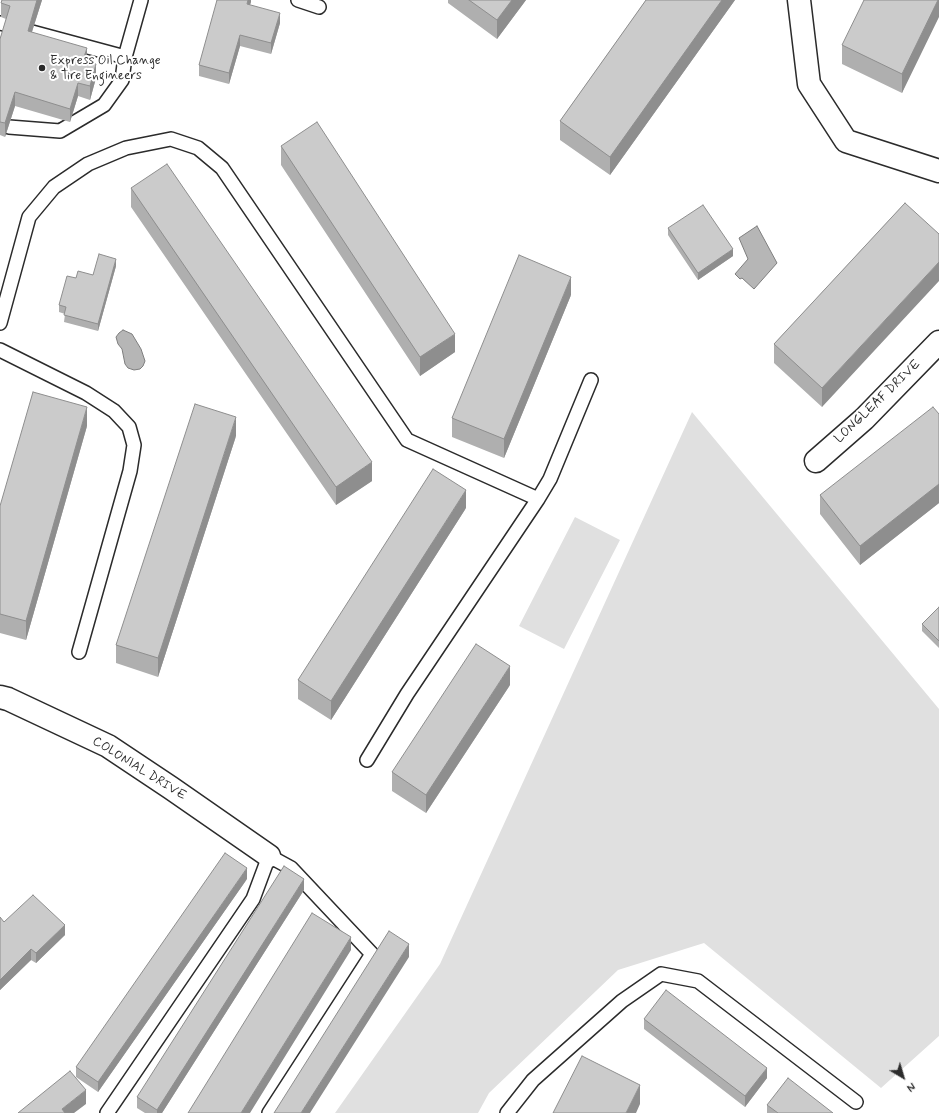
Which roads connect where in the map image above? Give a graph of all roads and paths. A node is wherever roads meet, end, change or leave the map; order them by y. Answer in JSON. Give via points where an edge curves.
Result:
{"nodes":[{"id":1,"x":141,"y":0,"type":"edge"},
{"id":2,"x":298,"y":0,"type":"edge"},
{"id":3,"x":799,"y":0,"type":"edge"},
{"id":4,"x":319,"y":6,"type":"dead end"},
{"id":5,"x":32,"y":32,"type":"edge"},
{"id":6,"x":125,"y":57,"type":"junction"},
{"id":7,"x":9,"y":127,"type":"edge"},
{"id":8,"x":939,"y":171,"type":"edge"},
{"id":9,"x":0,"y":323,"type":"edge"},
{"id":10,"x":939,"y":342,"type":"edge"},
{"id":11,"x":0,"y":350,"type":"edge"},
{"id":12,"x":591,"y":380,"type":"dead end"},
{"id":13,"x":816,"y":461,"type":"dead end"},
{"id":14,"x":538,"y":499,"type":"junction"},
{"id":15,"x":78,"y":652,"type":"dead end"},
{"id":16,"x":0,"y":697,"type":"edge"},
{"id":17,"x":367,"y":760,"type":"dead end"},
{"id":18,"x":269,"y":856,"type":"junction"},
{"id":19,"x":856,"y":1102,"type":"dead end"},
{"id":20,"x":107,"y":1113,"type":"edge"},
{"id":21,"x":269,"y":1113,"type":"edge"},
{"id":22,"x":507,"y":1113,"type":"edge"}],
"edges":[{"from":1,"to":6,"type":"lane"},
{"from":2,"to":4,"type":"lane"},
{"from":3,"to":8,"type":"street","via":[[809,84],[846,141]]},
{"from":5,"to":6,"type":"lane"},
{"from":6,"to":7,"type":"lane","via":[[122,80],[104,106],[60,131]]},
{"from":9,"to":14,"type":"lane","via":[[29,217],[54,187],[88,164],[126,148],[171,139],[198,148],[222,168],[407,440]]},
{"from":10,"to":13,"type":"street","name":"LONGLEAF DRIVE","via":[[864,419]]},
{"from":11,"to":15,"type":"lane","via":[[86,393],[114,411],[128,427],[134,445],[130,471]]},
{"from":12,"to":14,"type":"lane","via":[[550,479]]},
{"from":14,"to":17,"type":"lane","via":[[407,694]]},
{"from":16,"to":18,"type":"street","name":"COLONIAL DRIVE","via":[[108,746]]},
{"from":18,"to":20,"type":"lane","via":[[253,899]]},
{"from":18,"to":21,"type":"lane","via":[[291,868],[372,954]]},
{"from":19,"to":22,"type":"lane","via":[[698,981],[661,974],[622,1001],[533,1080]]}]}
